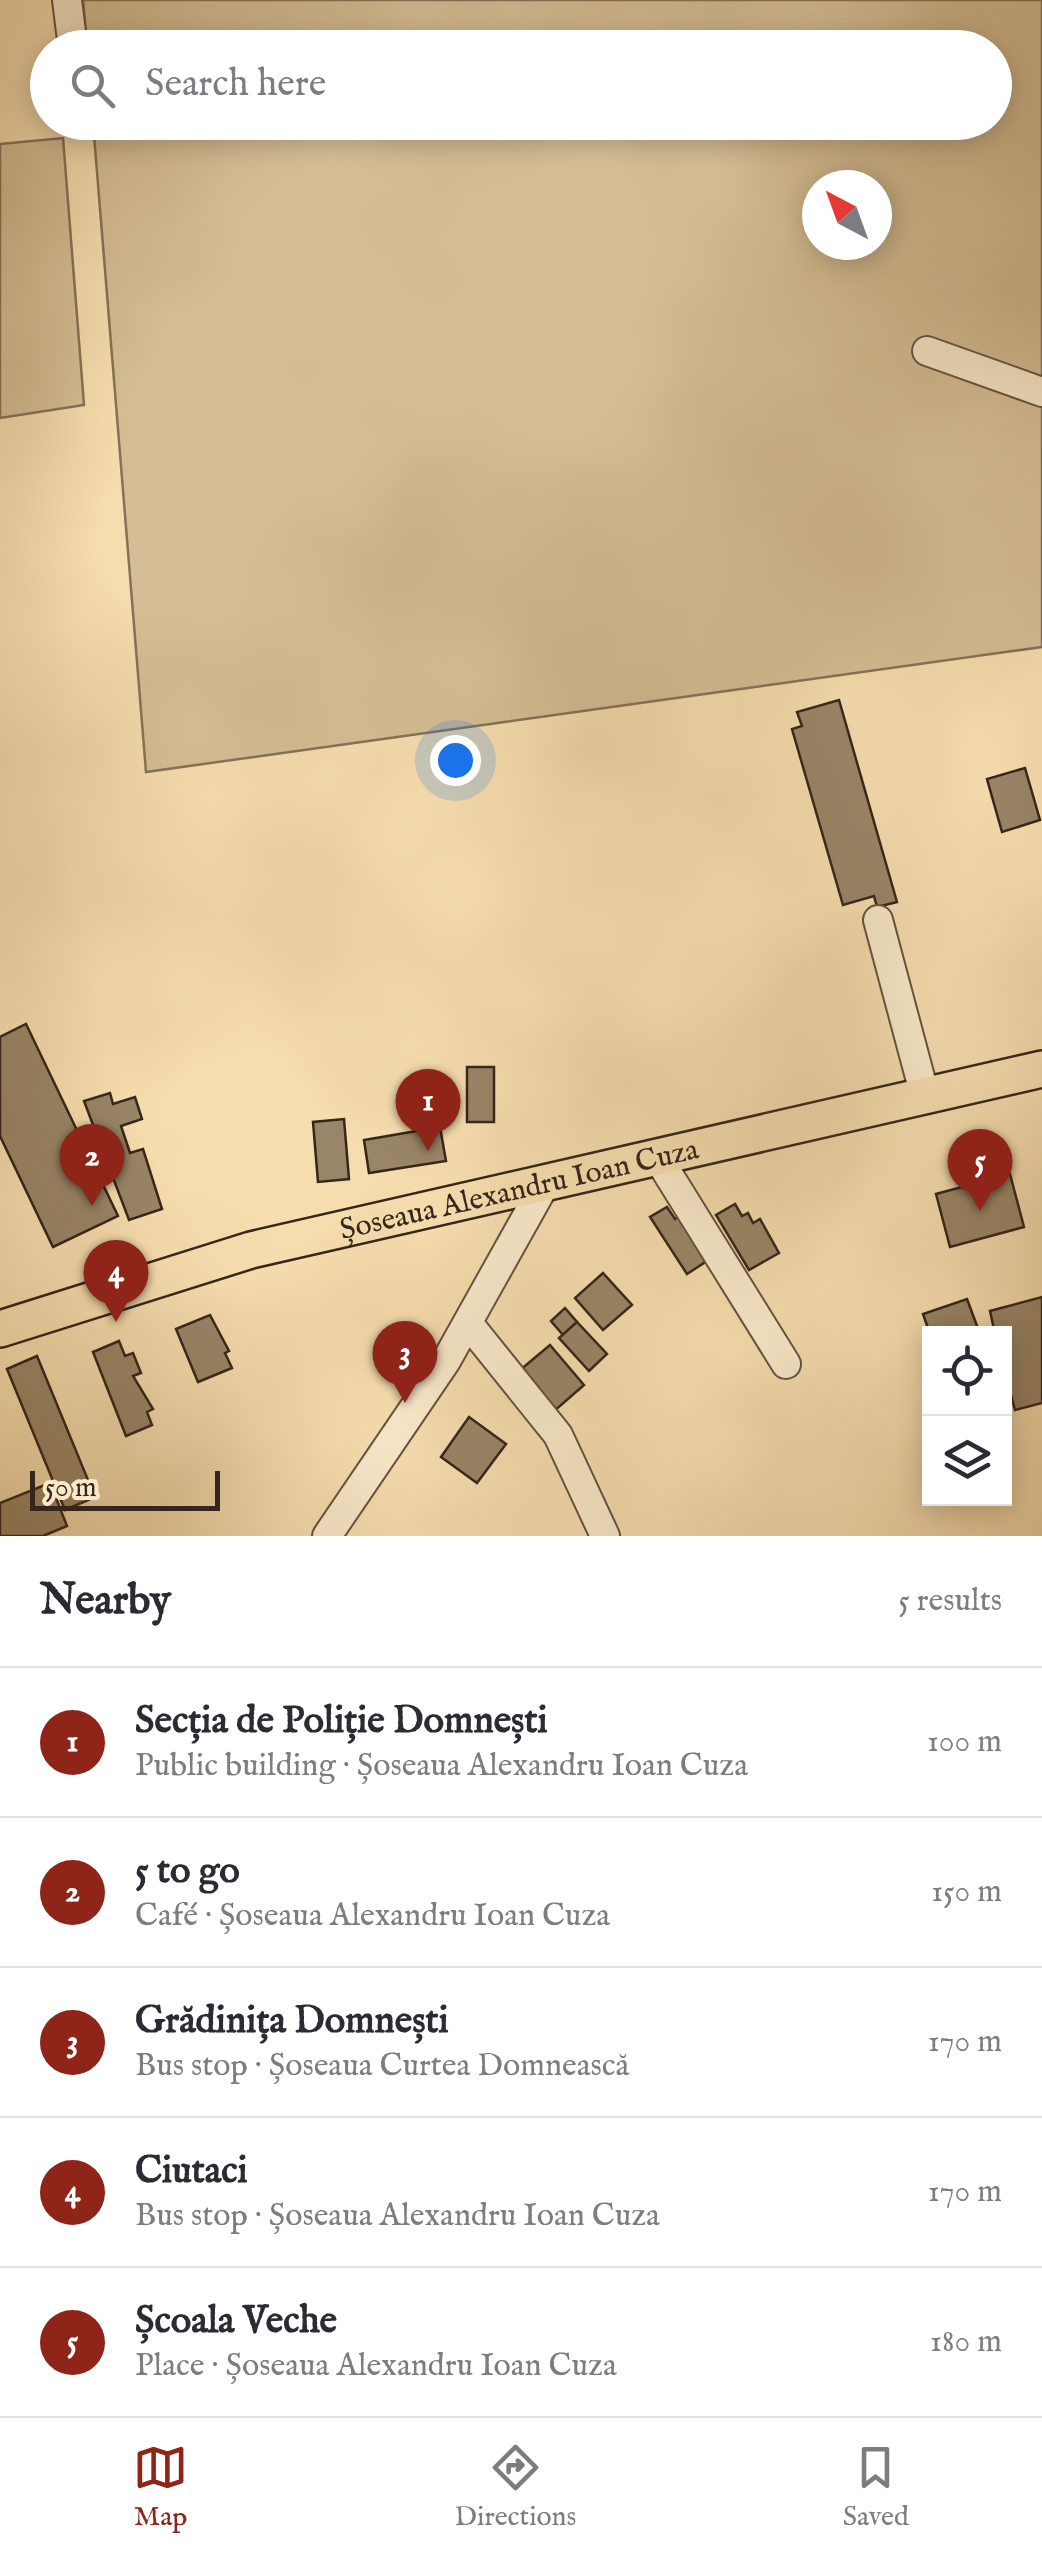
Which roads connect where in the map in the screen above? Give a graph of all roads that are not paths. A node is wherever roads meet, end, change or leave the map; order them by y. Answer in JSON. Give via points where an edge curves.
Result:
{"nodes":[{"id":1,"x":68,"y":0,"type":"edge"},
{"id":2,"x":70,"y":30,"type":"edge"},
{"id":3,"x":927,"y":351,"type":"dead end"},
{"id":4,"x":1042,"y":392,"type":"edge"},
{"id":5,"x":878,"y":920,"type":"dead end"},
{"id":6,"x":1042,"y":1069,"type":"edge"},
{"id":7,"x":925,"y":1096,"type":"junction"},
{"id":8,"x":658,"y":1158,"type":"junction"},
{"id":9,"x":545,"y":1184,"type":"junction"},
{"id":10,"x":468,"y":1323,"type":"junction"},
{"id":11,"x":0,"y":1330,"type":"edge"},
{"id":12,"x":786,"y":1364,"type":"dead end"},
{"id":13,"x":326,"y":1536,"type":"edge"},
{"id":14,"x":605,"y":1536,"type":"edge"}],
"edges":[{"from":1,"to":2,"type":"street"},
{"from":3,"to":4,"type":"street"},
{"from":5,"to":7,"type":"street"},
{"from":6,"to":7,"type":"main road","name":"Șoseaua Alexandru Ioan Cuza"},
{"from":7,"to":8,"type":"main road","name":"Șoseaua Alexandru Ioan Cuza"},
{"from":8,"to":9,"type":"main road","name":"Șoseaua Alexandru Ioan Cuza"},
{"from":8,"to":12,"type":"street"},
{"from":9,"to":10,"type":"street"},
{"from":9,"to":11,"type":"main road","name":"Șoseaua Alexandru Ioan Cuza","via":[[250,1250]]},
{"from":10,"to":13,"type":"street"},
{"from":10,"to":14,"type":"street","via":[[558,1435]]}]}
